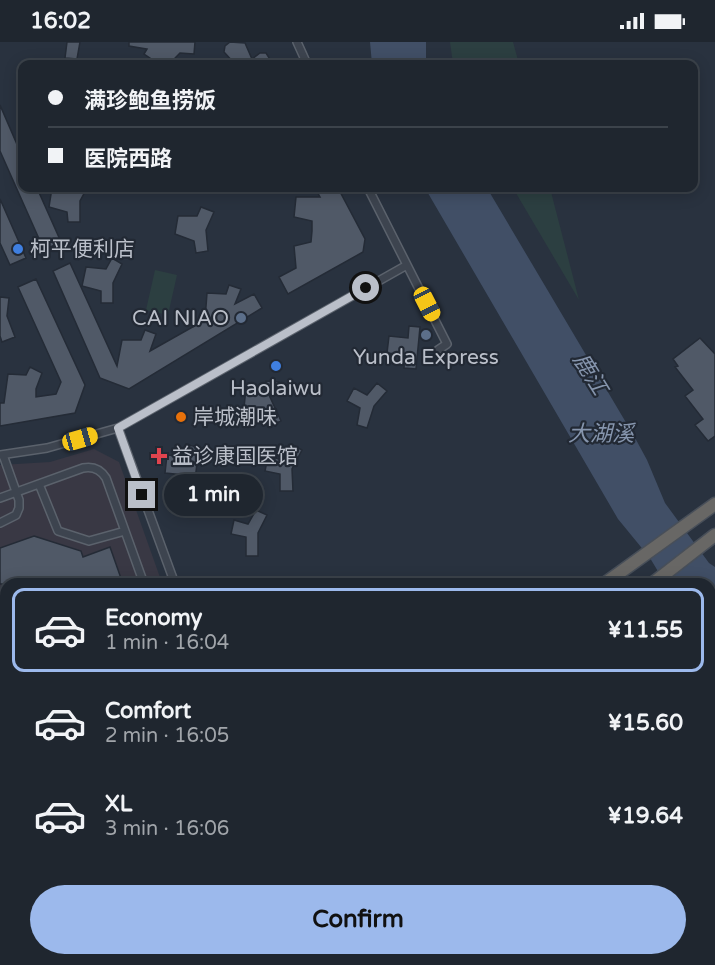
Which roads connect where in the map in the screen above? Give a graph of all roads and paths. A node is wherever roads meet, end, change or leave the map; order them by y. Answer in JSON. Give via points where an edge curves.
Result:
{"nodes":[{"id":1,"x":297,"y":42,"type":"edge"},
{"id":2,"x":305,"y":60,"type":"edge"},
{"id":3,"x":370,"y":192,"type":"edge"},
{"id":4,"x":407,"y":265,"type":"junction"},
{"id":5,"x":438,"y":350,"type":"dead end"},
{"id":6,"x":118,"y":428,"type":"junction"},
{"id":7,"x":1,"y":455,"type":"edge"},
{"id":8,"x":39,"y":484,"type":"junction"},
{"id":9,"x":16,"y":492,"type":"junction"},
{"id":10,"x":0,"y":498,"type":"edge"},
{"id":11,"x":715,"y":504,"type":"edge"},
{"id":12,"x":0,"y":523,"type":"edge"},
{"id":13,"x":125,"y":531,"type":"junction"},
{"id":14,"x":715,"y":535,"type":"edge"},
{"id":15,"x":142,"y":578,"type":"edge"},
{"id":16,"x":174,"y":578,"type":"edge"},
{"id":17,"x":612,"y":578,"type":"edge"},
{"id":18,"x":660,"y":578,"type":"edge"}],
"edges":[{"from":1,"to":2,"type":"street"},
{"from":3,"to":4,"type":"street"},
{"from":4,"to":5,"type":"street","via":[[447,344]]},
{"from":4,"to":6,"type":"street"},
{"from":6,"to":7,"type":"street","via":[[47,448]]},
{"from":6,"to":16,"type":"street"},
{"from":7,"to":9,"type":"street"},
{"from":8,"to":9,"type":"street"},
{"from":8,"to":13,"type":"street","via":[[58,531],[89,541]]},
{"from":8,"to":13,"type":"street","via":[[83,468],[99,470],[106,478]]},
{"from":9,"to":10,"type":"street"},
{"from":9,"to":12,"type":"street","via":[[18,512]]},
{"from":11,"to":17,"type":"highway"},
{"from":13,"to":15,"type":"street"},
{"from":14,"to":18,"type":"highway"}]}
